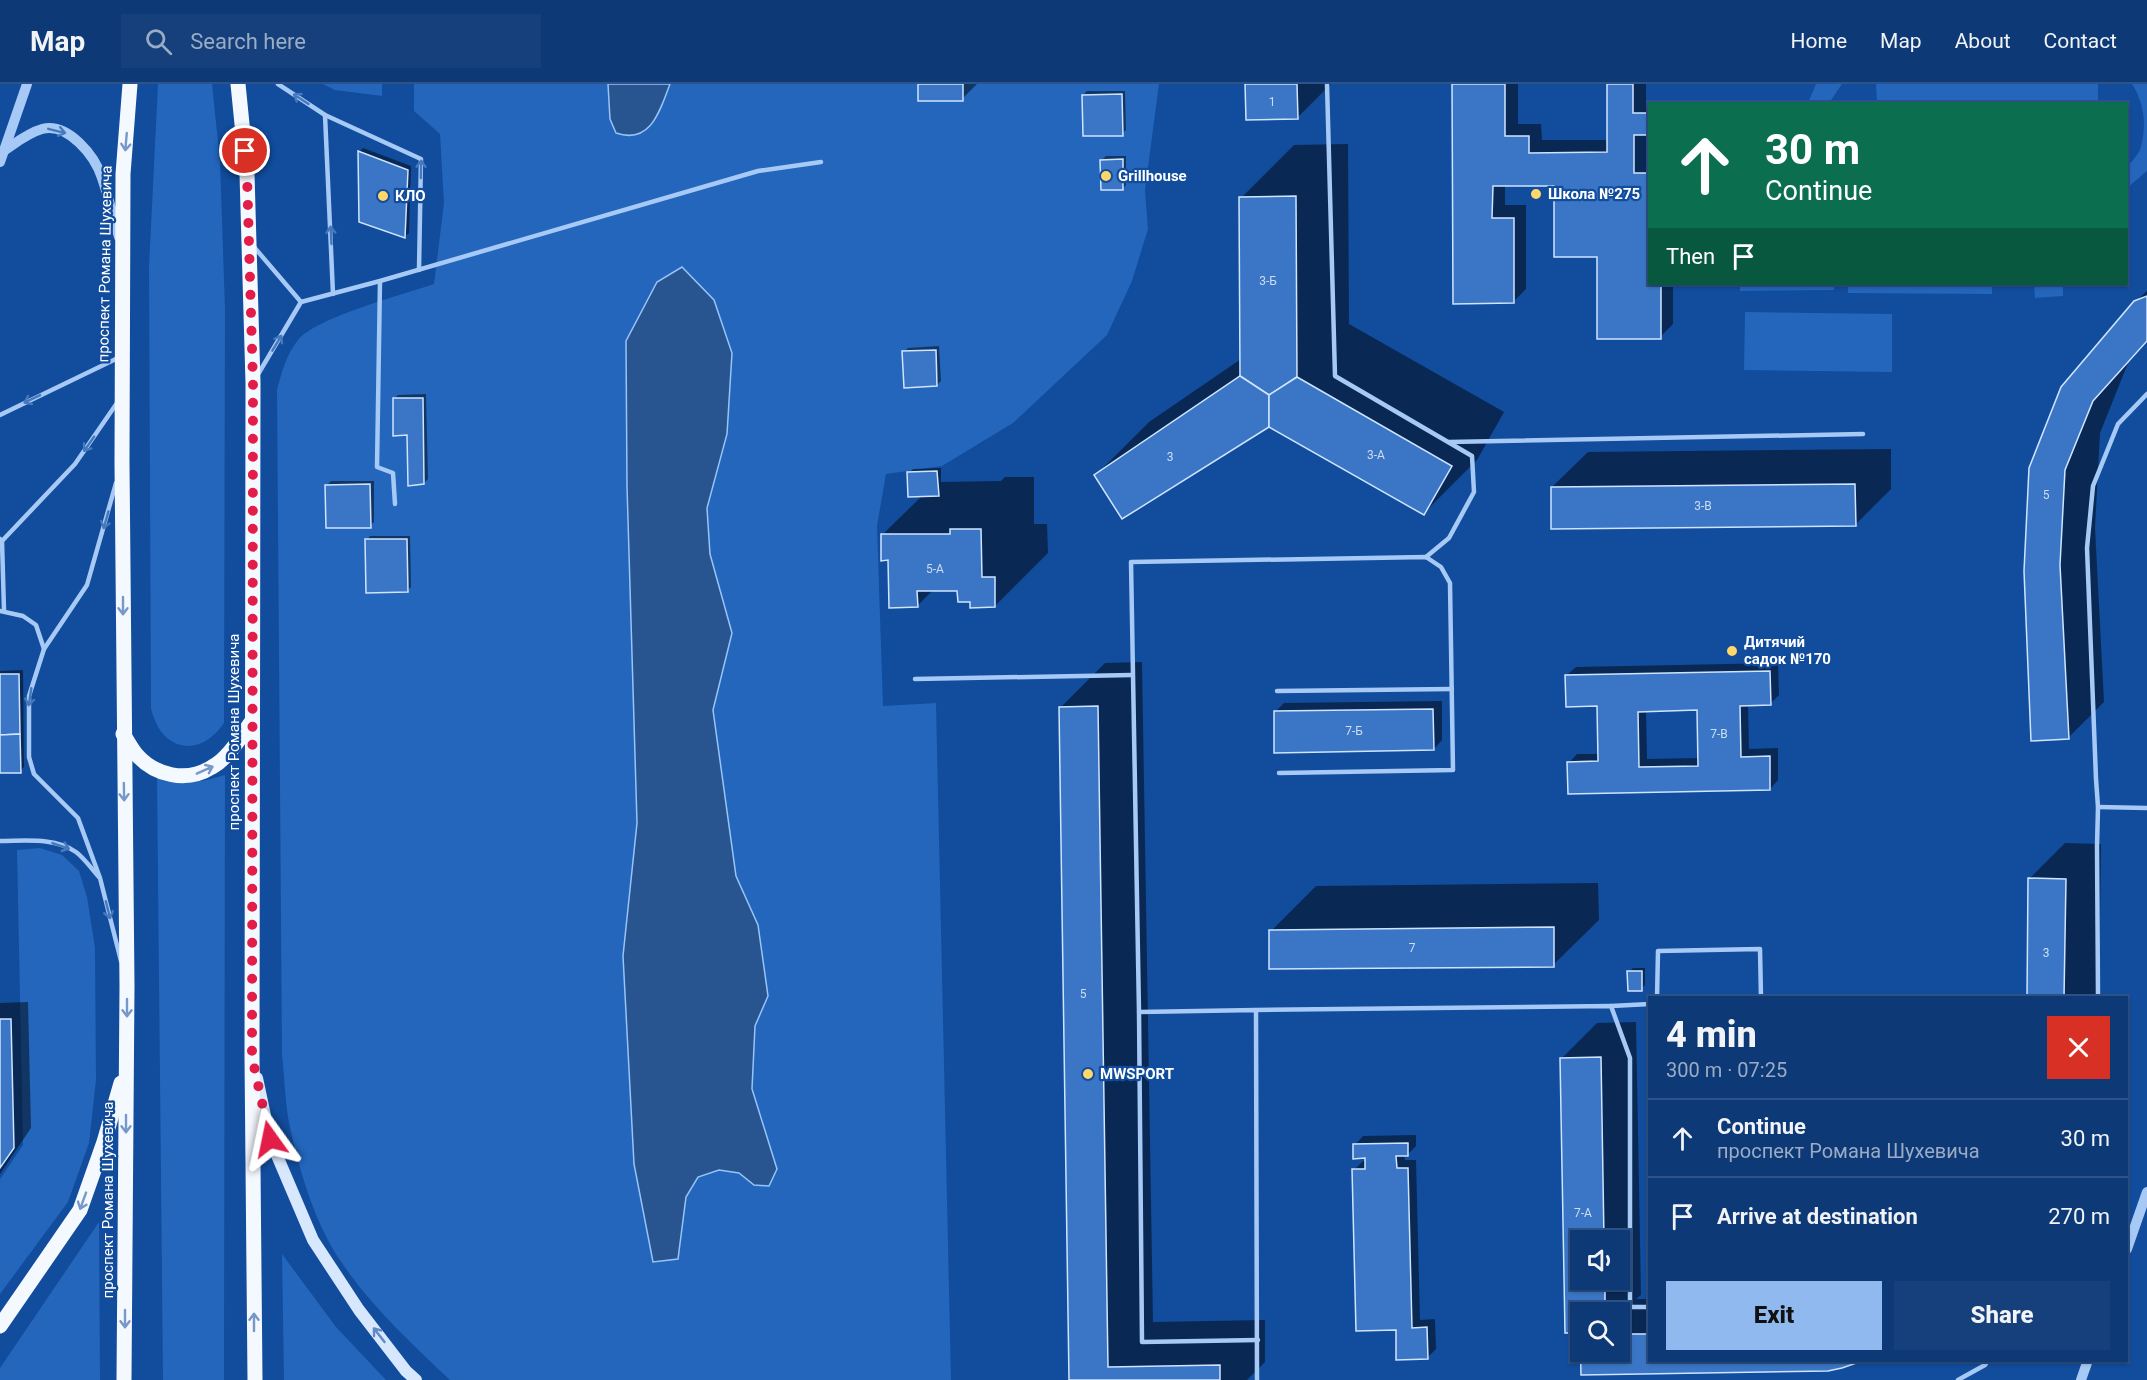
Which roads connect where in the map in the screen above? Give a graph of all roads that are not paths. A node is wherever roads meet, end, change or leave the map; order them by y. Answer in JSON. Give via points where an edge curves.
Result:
{"nodes":[{"id":1,"x":27,"y":84,"type":"edge"},
{"id":2,"x":130,"y":84,"type":"edge"},
{"id":3,"x":238,"y":84,"type":"edge"},
{"id":4,"x":278,"y":84,"type":"edge"},
{"id":5,"x":1327,"y":84,"type":"edge"},
{"id":6,"x":325,"y":115,"type":"junction"},
{"id":7,"x":5,"y":150,"type":"junction"},
{"id":8,"x":0,"y":162,"type":"edge"},
{"id":9,"x":821,"y":162,"type":"dead end"},
{"id":10,"x":249,"y":241,"type":"junction"},
{"id":11,"x":123,"y":250,"type":"junction"},
{"id":12,"x":419,"y":270,"type":"junction"},
{"id":13,"x":380,"y":281,"type":"junction"},
{"id":14,"x":333,"y":294,"type":"junction"},
{"id":15,"x":301,"y":302,"type":"junction"},
{"id":16,"x":122,"y":356,"type":"junction"},
{"id":17,"x":253,"y":383,"type":"junction"},
{"id":18,"x":2147,"y":394,"type":"edge"},
{"id":19,"x":122,"y":396,"type":"junction"},
{"id":20,"x":0,"y":415,"type":"edge"},
{"id":21,"x":1863,"y":434,"type":"dead end"},
{"id":22,"x":1447,"y":442,"type":"junction"},
{"id":23,"x":122,"y":463,"type":"junction"},
{"id":24,"x":395,"y":504,"type":"dead end"},
{"id":25,"x":1,"y":540,"type":"edge"},
{"id":26,"x":1426,"y":557,"type":"junction"},
{"id":27,"x":2,"y":610,"type":"edge"},
{"id":28,"x":44,"y":650,"type":"junction"},
{"id":29,"x":1132,"y":675,"type":"junction"},
{"id":30,"x":915,"y":679,"type":"dead end"},
{"id":31,"x":1452,"y":689,"type":"junction"},
{"id":32,"x":1277,"y":691,"type":"dead end"},
{"id":33,"x":252,"y":721,"type":"junction"},
{"id":34,"x":123,"y":734,"type":"junction"},
{"id":35,"x":1279,"y":773,"type":"dead end"},
{"id":36,"x":2098,"y":807,"type":"junction"},
{"id":37,"x":2147,"y":808,"type":"edge"},
{"id":38,"x":0,"y":842,"type":"edge"},
{"id":39,"x":100,"y":878,"type":"junction"},
{"id":40,"x":127,"y":986,"type":"junction"},
{"id":41,"x":1657,"y":996,"type":"edge"},
{"id":42,"x":1761,"y":996,"type":"edge"},
{"id":43,"x":2098,"y":996,"type":"edge"},
{"id":44,"x":1648,"y":1004,"type":"edge"},
{"id":45,"x":1611,"y":1006,"type":"junction"},
{"id":46,"x":1256,"y":1010,"type":"junction"},
{"id":47,"x":1139,"y":1012,"type":"junction"},
{"id":48,"x":252,"y":1057,"type":"junction"},
{"id":49,"x":127,"y":1066,"type":"junction"},
{"id":50,"x":2147,"y":1192,"type":"edge"},
{"id":51,"x":2128,"y":1246,"type":"edge"},
{"id":52,"x":1648,"y":1307,"type":"edge"},
{"id":53,"x":0,"y":1326,"type":"edge"},
{"id":54,"x":1258,"y":1340,"type":"junction"},
{"id":55,"x":1987,"y":1362,"type":"edge"},
{"id":56,"x":2087,"y":1362,"type":"edge"},
{"id":57,"x":124,"y":1380,"type":"edge"},
{"id":58,"x":255,"y":1380,"type":"edge"},
{"id":59,"x":417,"y":1380,"type":"edge"},
{"id":60,"x":1257,"y":1380,"type":"edge"},
{"id":61,"x":1958,"y":1380,"type":"edge"},
{"id":62,"x":2082,"y":1380,"type":"edge"}],
"edges":[{"from":1,"to":7,"type":"street"},
{"from":2,"to":11,"type":"main road","name":"проспект Романа Шухевича","one_way":true,"via":[[123,174]]},
{"from":3,"to":10,"type":"main road","name":"проспект Романа Шухевича"},
{"from":6,"to":4,"type":"lane","one_way":true},
{"from":5,"to":22,"type":"lane","via":[[1335,376]]},
{"from":12,"to":6,"type":"lane","one_way":true,"via":[[421,159]]},
{"from":14,"to":6,"type":"lane","one_way":true},
{"from":7,"to":8,"type":"street"},
{"from":7,"to":11,"type":"street","one_way":true,"via":[[45,128],[63,131],[82,144],[102,176]]},
{"from":9,"to":12,"type":"lane","via":[[758,171]]},
{"from":10,"to":15,"type":"lane"},
{"from":10,"to":17,"type":"main road","name":"проспект Романа Шухевича"},
{"from":11,"to":16,"type":"main road","name":"проспект Романа Шухевича"},
{"from":12,"to":13,"type":"lane"},
{"from":13,"to":14,"type":"lane"},
{"from":13,"to":24,"type":"lane","via":[[377,467],[393,473]]},
{"from":14,"to":15,"type":"lane"},
{"from":17,"to":15,"type":"lane","one_way":true},
{"from":16,"to":19,"type":"main road","name":"проспект Романа Шухевича"},
{"from":16,"to":20,"type":"lane","one_way":true},
{"from":17,"to":33,"type":"main road","name":"проспект Романа Шухевича"},
{"from":18,"to":36,"type":"lane","via":[[2118,424],[2093,486],[2087,548]]},
{"from":19,"to":23,"type":"main road","name":"проспект Романа Шухевича"},
{"from":19,"to":25,"type":"lane","one_way":true,"via":[[75,465]]},
{"from":21,"to":22,"type":"lane"},
{"from":22,"to":26,"type":"lane","via":[[1472,456],[1474,492],[1449,538]]},
{"from":23,"to":28,"type":"lane","one_way":true,"via":[[87,585]]},
{"from":23,"to":34,"type":"main road","name":"проспект Романа Шухевича","one_way":true},
{"from":25,"to":27,"type":"lane"},
{"from":26,"to":29,"type":"lane","via":[[1131,562]]},
{"from":26,"to":31,"type":"lane","via":[[1441,567],[1450,583]]},
{"from":27,"to":28,"type":"lane","via":[[36,625]]},
{"from":28,"to":39,"type":"lane","one_way":true,"via":[[29,696],[29,757],[34,774],[78,818]]},
{"from":29,"to":30,"type":"lane"},
{"from":29,"to":47,"type":"lane"},
{"from":31,"to":32,"type":"lane"},
{"from":31,"to":35,"type":"lane","via":[[1453,770]]},
{"from":34,"to":33,"type":"main road","one_way":true,"via":[[148,765],[180,776],[214,767]]},
{"from":33,"to":48,"type":"main road","name":"проспект Романа Шухевича"},
{"from":34,"to":40,"type":"main road","name":"проспект Романа Шухевича","one_way":true},
{"from":36,"to":37,"type":"lane"},
{"from":36,"to":43,"type":"lane"},
{"from":38,"to":39,"type":"lane","one_way":true,"via":[[35,841],[63,846],[76,852]]},
{"from":39,"to":40,"type":"lane","one_way":true},
{"from":40,"to":49,"type":"main road","name":"проспект Романа Шухевича","one_way":true},
{"from":41,"to":42,"type":"lane","via":[[1658,951],[1760,949]]},
{"from":44,"to":45,"type":"lane"},
{"from":45,"to":46,"type":"lane"},
{"from":45,"to":52,"type":"lane","via":[[1630,1058],[1630,1307]]},
{"from":46,"to":47,"type":"lane"},
{"from":46,"to":54,"type":"lane"},
{"from":47,"to":54,"type":"lane","via":[[1142,1342]]},
{"from":58,"to":48,"type":"main road","name":"проспект Романа Шухевича","one_way":true},
{"from":59,"to":48,"type":"main road","one_way":true,"via":[[359,1310],[313,1240],[270,1139]]},
{"from":49,"to":53,"type":"main road","one_way":true,"via":[[80,1210]]},
{"from":49,"to":57,"type":"main road","name":"проспект Романа Шухевича","one_way":true},
{"from":50,"to":51,"type":"street"},
{"from":54,"to":60,"type":"lane"},
{"from":55,"to":61,"type":"lane"},
{"from":56,"to":62,"type":"street"}]}
